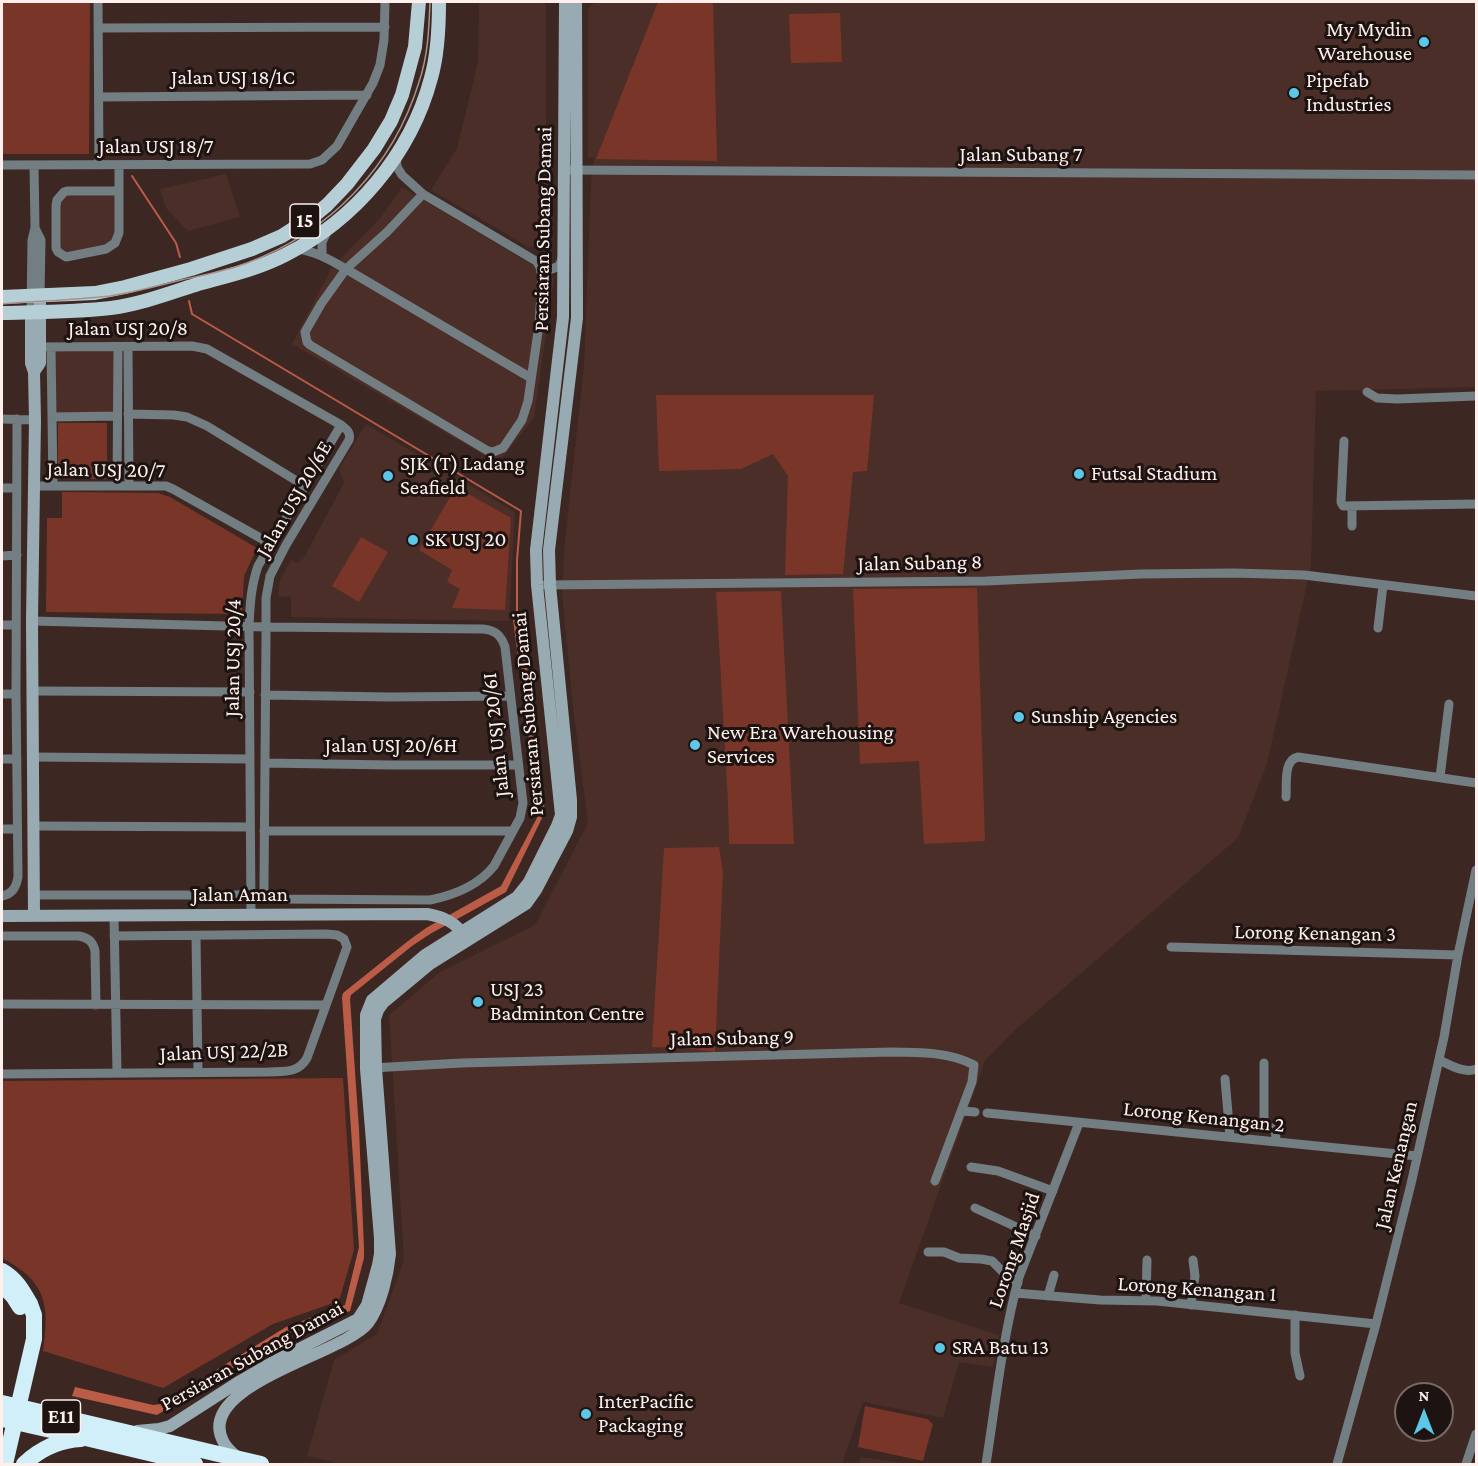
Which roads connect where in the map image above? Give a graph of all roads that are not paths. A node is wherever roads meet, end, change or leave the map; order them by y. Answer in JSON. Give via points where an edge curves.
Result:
{"nodes":[{"id":1,"x":98,"y":2,"type":"edge"},
{"id":2,"x":385,"y":2,"type":"edge"},
{"id":3,"x":419,"y":2,"type":"edge"},
{"id":4,"x":439,"y":2,"type":"edge"},
{"id":5,"x":565,"y":2,"type":"edge"},
{"id":6,"x":577,"y":4,"type":"edge"},
{"id":7,"x":385,"y":27,"type":"junction"},
{"id":8,"x":98,"y":28,"type":"junction"},
{"id":9,"x":367,"y":95,"type":"junction"},
{"id":10,"x":99,"y":97,"type":"junction"},
{"id":11,"x":396,"y":156,"type":"junction"},
{"id":12,"x":2,"y":165,"type":"edge"},
{"id":13,"x":34,"y":165,"type":"junction"},
{"id":14,"x":99,"y":165,"type":"junction"},
{"id":15,"x":118,"y":165,"type":"junction"},
{"id":16,"x":571,"y":170,"type":"junction"},
{"id":17,"x":1476,"y":175,"type":"edge"},
{"id":18,"x":118,"y":191,"type":"junction"},
{"id":19,"x":423,"y":194,"type":"junction"},
{"id":20,"x":332,"y":226,"type":"junction"},
{"id":21,"x":35,"y":228,"type":"junction"},
{"id":22,"x":297,"y":249,"type":"junction"},
{"id":23,"x":564,"y":254,"type":"junction"},
{"id":24,"x":322,"y":256,"type":"junction"},
{"id":25,"x":537,"y":262,"type":"junction"},
{"id":26,"x":346,"y":269,"type":"junction"},
{"id":27,"x":41,"y":274,"type":"junction"},
{"id":28,"x":60,"y":294,"type":"junction"},
{"id":29,"x":36,"y":295,"type":"junction"},
{"id":30,"x":2,"y":297,"type":"edge"},
{"id":31,"x":36,"y":312,"type":"junction"},
{"id":32,"x":2,"y":313,"type":"edge"},
{"id":33,"x":128,"y":346,"type":"junction"},
{"id":34,"x":45,"y":347,"type":"junction"},
{"id":35,"x":118,"y":347,"type":"junction"},
{"id":36,"x":34,"y":372,"type":"junction"},
{"id":37,"x":531,"y":378,"type":"junction"},
{"id":38,"x":1367,"y":392,"type":"dead end"},
{"id":39,"x":1476,"y":396,"type":"edge"},
{"id":40,"x":128,"y":414,"type":"junction"},
{"id":41,"x":117,"y":416,"type":"junction"},
{"id":42,"x":52,"y":417,"type":"junction"},
{"id":43,"x":2,"y":419,"type":"edge"},
{"id":44,"x":17,"y":419,"type":"junction"},
{"id":45,"x":35,"y":420,"type":"junction"},
{"id":46,"x":341,"y":425,"type":"junction"},
{"id":47,"x":1344,"y":441,"type":"dead end"},
{"id":48,"x":117,"y":485,"type":"junction"},
{"id":49,"x":129,"y":485,"type":"junction"},
{"id":50,"x":33,"y":486,"type":"junction"},
{"id":51,"x":53,"y":486,"type":"junction"},
{"id":52,"x":305,"y":486,"type":"junction"},
{"id":53,"x":2,"y":488,"type":"edge"},
{"id":54,"x":17,"y":488,"type":"junction"},
{"id":55,"x":1476,"y":504,"type":"edge"},
{"id":56,"x":1348,"y":506,"type":"junction"},
{"id":57,"x":1352,"y":526,"type":"dead end"},
{"id":58,"x":271,"y":544,"type":"junction"},
{"id":59,"x":17,"y":555,"type":"junction"},
{"id":60,"x":2,"y":556,"type":"edge"},
{"id":61,"x":537,"y":585,"type":"junction"},
{"id":62,"x":550,"y":585,"type":"junction"},
{"id":63,"x":1383,"y":585,"type":"junction"},
{"id":64,"x":1476,"y":596,"type":"edge"},
{"id":65,"x":32,"y":621,"type":"junction"},
{"id":66,"x":2,"y":625,"type":"edge"},
{"id":67,"x":16,"y":625,"type":"junction"},
{"id":68,"x":249,"y":626,"type":"junction"},
{"id":69,"x":266,"y":627,"type":"junction"},
{"id":70,"x":1378,"y":628,"type":"dead end"},
{"id":71,"x":33,"y":691,"type":"junction"},
{"id":72,"x":250,"y":692,"type":"junction"},
{"id":73,"x":2,"y":694,"type":"edge"},
{"id":74,"x":16,"y":694,"type":"junction"},
{"id":75,"x":265,"y":695,"type":"junction"},
{"id":76,"x":510,"y":696,"type":"junction"},
{"id":77,"x":1449,"y":704,"type":"dead end"},
{"id":78,"x":34,"y":758,"type":"junction"},
{"id":79,"x":2,"y":759,"type":"edge"},
{"id":80,"x":17,"y":759,"type":"junction"},
{"id":81,"x":250,"y":759,"type":"junction"},
{"id":82,"x":265,"y":763,"type":"junction"},
{"id":83,"x":517,"y":765,"type":"junction"},
{"id":84,"x":1440,"y":777,"type":"junction"},
{"id":85,"x":1476,"y":783,"type":"edge"},
{"id":86,"x":1286,"y":797,"type":"dead end"},
{"id":87,"x":34,"y":826,"type":"junction"},
{"id":88,"x":250,"y":827,"type":"junction"},
{"id":89,"x":2,"y":829,"type":"edge"},
{"id":90,"x":17,"y":829,"type":"junction"},
{"id":91,"x":264,"y":831,"type":"junction"},
{"id":92,"x":513,"y":831,"type":"junction"},
{"id":93,"x":1476,"y":870,"type":"edge"},
{"id":94,"x":264,"y":884,"type":"joint"},
{"id":95,"x":33,"y":895,"type":"junction"},
{"id":96,"x":251,"y":895,"type":"junction"},
{"id":97,"x":2,"y":896,"type":"edge"},
{"id":98,"x":1474,"y":896,"type":"edge"},
{"id":99,"x":251,"y":914,"type":"junction"},
{"id":100,"x":2,"y":916,"type":"edge"},
{"id":101,"x":34,"y":916,"type":"junction"},
{"id":102,"x":114,"y":916,"type":"junction"},
{"id":103,"x":462,"y":934,"type":"junction"},
{"id":104,"x":2,"y":936,"type":"edge"},
{"id":105,"x":114,"y":936,"type":"junction"},
{"id":106,"x":196,"y":936,"type":"junction"},
{"id":107,"x":1171,"y":947,"type":"dead end"},
{"id":108,"x":1458,"y":955,"type":"junction"},
{"id":109,"x":2,"y":1004,"type":"edge"},
{"id":110,"x":116,"y":1004,"type":"junction"},
{"id":111,"x":96,"y":1005,"type":"junction"},
{"id":112,"x":326,"y":1005,"type":"junction"},
{"id":113,"x":197,"y":1006,"type":"junction"},
{"id":114,"x":1439,"y":1060,"type":"junction"},
{"id":115,"x":1264,"y":1063,"type":"dead end"},
{"id":116,"x":371,"y":1068,"type":"junction"},
{"id":117,"x":1476,"y":1069,"type":"edge"},
{"id":118,"x":198,"y":1072,"type":"junction"},
{"id":119,"x":117,"y":1073,"type":"junction"},
{"id":120,"x":2,"y":1074,"type":"edge"},
{"id":121,"x":1225,"y":1079,"type":"dead end"},
{"id":122,"x":962,"y":1110,"type":"junction"},
{"id":123,"x":975,"y":1112,"type":"dead end"},
{"id":124,"x":987,"y":1113,"type":"dead end"},
{"id":125,"x":1079,"y":1123,"type":"junction"},
{"id":126,"x":1230,"y":1137,"type":"junction"},
{"id":127,"x":1276,"y":1142,"type":"junction"},
{"id":128,"x":1417,"y":1156,"type":"junction"},
{"id":129,"x":971,"y":1167,"type":"dead end"},
{"id":130,"x":935,"y":1181,"type":"dead end"},
{"id":131,"x":1053,"y":1191,"type":"junction"},
{"id":132,"x":975,"y":1208,"type":"dead end"},
{"id":133,"x":1036,"y":1236,"type":"junction"},
{"id":134,"x":928,"y":1252,"type":"dead end"},
{"id":135,"x":1147,"y":1260,"type":"dead end"},
{"id":136,"x":1193,"y":1260,"type":"dead end"},
{"id":137,"x":2,"y":1271,"type":"edge"},
{"id":138,"x":1054,"y":1275,"type":"dead end"},
{"id":139,"x":1018,"y":1283,"type":"junction"},
{"id":140,"x":2,"y":1285,"type":"edge"},
{"id":141,"x":1015,"y":1293,"type":"junction"},
{"id":142,"x":1048,"y":1296,"type":"junction"},
{"id":143,"x":1146,"y":1300,"type":"junction"},
{"id":144,"x":25,"y":1305,"type":"junction"},
{"id":145,"x":1191,"y":1305,"type":"junction"},
{"id":146,"x":1296,"y":1315,"type":"junction"},
{"id":147,"x":1376,"y":1324,"type":"junction"},
{"id":148,"x":1300,"y":1376,"type":"dead end"},
{"id":149,"x":2,"y":1403,"type":"edge"},
{"id":150,"x":2,"y":1419,"type":"edge"},
{"id":151,"x":121,"y":1431,"type":"junction"},
{"id":152,"x":1476,"y":1434,"type":"edge"},
{"id":153,"x":2,"y":1437,"type":"edge"},
{"id":154,"x":90,"y":1439,"type":"junction"},
{"id":155,"x":239,"y":1459,"type":"junction"},
{"id":156,"x":5,"y":1464,"type":"edge"},
{"id":157,"x":24,"y":1464,"type":"edge"},
{"id":158,"x":195,"y":1464,"type":"edge"},
{"id":159,"x":261,"y":1464,"type":"edge"},
{"id":160,"x":986,"y":1464,"type":"edge"},
{"id":161,"x":1337,"y":1464,"type":"edge"},
{"id":162,"x":1467,"y":1464,"type":"edge"}],
"edges":[{"from":1,"to":8,"type":"street"},
{"from":2,"to":7,"type":"street"},
{"from":3,"to":28,"type":"main road","number":"15","via":[[415,47],[391,121],[347,184],[316,214],[282,236],[201,265],[108,290]]},
{"from":4,"to":11,"type":"main road","number":"15","via":[[432,76],[414,127]]},
{"from":5,"to":16,"type":"street","name":"Persiaran Subang Damai"},
{"from":6,"to":16,"type":"street","name":"Persiaran Subang Damai"},
{"from":7,"to":8,"type":"street"},
{"from":7,"to":9,"type":"street","via":[[380,64]]},
{"from":8,"to":10,"type":"street"},
{"from":9,"to":10,"type":"street","name":"Jalan USJ 18/1C"},
{"from":9,"to":15,"type":"street","name":"Jalan USJ 18/7","via":[[337,146],[310,165]]},
{"from":10,"to":14,"type":"street"},
{"from":11,"to":19,"type":"street","via":[[402,175]]},
{"from":11,"to":20,"type":"main road","number":"15","via":[[354,207]]},
{"from":12,"to":13,"type":"street","name":"Jalan USJ 18/7"},
{"from":13,"to":14,"type":"street","name":"Jalan USJ 18/7"},
{"from":13,"to":21,"type":"street"},
{"from":14,"to":15,"type":"street","name":"Jalan USJ 18/7"},
{"from":15,"to":18,"type":"street"},
{"from":16,"to":17,"type":"street","name":"Jalan Subang 7"},
{"from":16,"to":23,"type":"street","name":"Persiaran Subang Damai"},
{"from":16,"to":62,"type":"street","name":"Persiaran Subang Damai","via":[[577,318],[549,550]]},
{"from":18,"to":18,"type":"street","via":[[119,233],[115,243],[106,249],[66,257],[58,252],[56,206],[60,196],[67,191]]},
{"from":19,"to":25,"type":"street"},
{"from":19,"to":26,"type":"street"},
{"from":20,"to":22,"type":"main road","number":"15"},
{"from":20,"to":24,"type":"street","via":[[325,234]]},
{"from":21,"to":27,"type":"street","via":[[41,240]]},
{"from":21,"to":29,"type":"street","via":[[32,240]]},
{"from":22,"to":24,"type":"street"},
{"from":22,"to":31,"type":"main road","number":"15","via":[[264,265],[133,304]]},
{"from":23,"to":25,"type":"street","via":[[559,266],[546,267]]},
{"from":23,"to":61,"type":"street","name":"Persiaran Subang Damai","via":[[563,317],[536,550]]},
{"from":24,"to":26,"type":"street"},
{"from":25,"to":37,"type":"street","via":[[542,277]]},
{"from":26,"to":37,"type":"street"},
{"from":26,"to":37,"type":"street","via":[[305,332],[307,342],[488,451],[503,448],[522,420]]},
{"from":27,"to":28,"type":"street","via":[[46,285]]},
{"from":27,"to":29,"type":"street"},
{"from":28,"to":29,"type":"main road","number":"15"},
{"from":29,"to":30,"type":"main road","number":"15"},
{"from":29,"to":31,"type":"street"},
{"from":31,"to":32,"type":"main road","number":"15"},
{"from":31,"to":34,"type":"street"},
{"from":31,"to":36,"type":"street","via":[[31,363]]},
{"from":33,"to":35,"type":"street","name":"Jalan USJ 20/8"},
{"from":33,"to":40,"type":"street"},
{"from":33,"to":46,"type":"street","name":"Jalan USJ 20/8","via":[[207,349]]},
{"from":34,"to":35,"type":"street","name":"Jalan USJ 20/8"},
{"from":34,"to":36,"type":"street"},
{"from":34,"to":42,"type":"street"},
{"from":35,"to":41,"type":"street"},
{"from":36,"to":45,"type":"street"},
{"from":38,"to":39,"type":"street","via":[[1377,398],[1397,399]]},
{"from":40,"to":49,"type":"street"},
{"from":40,"to":52,"type":"street","via":[[174,415],[193,420]]},
{"from":41,"to":42,"type":"street"},
{"from":41,"to":48,"type":"street"},
{"from":42,"to":51,"type":"street"},
{"from":43,"to":44,"type":"street"},
{"from":44,"to":45,"type":"street"},
{"from":44,"to":54,"type":"street"},
{"from":45,"to":50,"type":"street"},
{"from":46,"to":52,"type":"street","name":"Jalan USJ 20/4"},
{"from":46,"to":69,"type":"street","name":"Jalan USJ 20/6E","via":[[349,432],[349,440],[270,576]]},
{"from":47,"to":56,"type":"street","via":[[1341,502]]},
{"from":48,"to":49,"type":"street","name":"Jalan USJ 20/7"},
{"from":48,"to":51,"type":"street","name":"Jalan USJ 20/7"},
{"from":49,"to":58,"type":"street","name":"Jalan USJ 20/7","via":[[173,489]]},
{"from":50,"to":51,"type":"street","name":"Jalan USJ 20/7"},
{"from":50,"to":65,"type":"street"},
{"from":52,"to":58,"type":"street","name":"Jalan USJ 20/4"},
{"from":53,"to":54,"type":"street"},
{"from":54,"to":59,"type":"street"},
{"from":55,"to":56,"type":"street"},
{"from":56,"to":57,"type":"street"},
{"from":58,"to":68,"type":"street","name":"Jalan USJ 20/4","via":[[254,575]]},
{"from":59,"to":60,"type":"street"},
{"from":59,"to":67,"type":"street"},
{"from":61,"to":62,"type":"street","name":"Jalan Subang 8"},
{"from":61,"to":103,"type":"street","name":"Persiaran Subang Damai","via":[[561,815],[529,882],[517,897]]},
{"from":62,"to":63,"type":"street","name":"Jalan Subang 8","via":[[986,581],[1167,573],[1304,575]]},
{"from":62,"to":103,"type":"street","name":"Persiaran Subang Damai","via":[[571,817],[536,890],[525,904]]},
{"from":63,"to":64,"type":"street","name":"Jalan Subang 8"},
{"from":63,"to":70,"type":"street"},
{"from":65,"to":68,"type":"street"},
{"from":65,"to":71,"type":"street"},
{"from":66,"to":67,"type":"street"},
{"from":67,"to":74,"type":"street"},
{"from":68,"to":69,"type":"street"},
{"from":68,"to":72,"type":"street","name":"Jalan USJ 20/4"},
{"from":69,"to":75,"type":"street","name":"Jalan USJ 20/6E"},
{"from":69,"to":76,"type":"street","name":"Jalan USJ 20/6I","via":[[489,629],[503,640]]},
{"from":71,"to":72,"type":"street"},
{"from":71,"to":78,"type":"street"},
{"from":72,"to":81,"type":"street","name":"Jalan USJ 20/4"},
{"from":73,"to":74,"type":"street"},
{"from":74,"to":80,"type":"street"},
{"from":75,"to":76,"type":"street"},
{"from":75,"to":82,"type":"street","name":"Jalan USJ 20/6E"},
{"from":76,"to":83,"type":"street","name":"Jalan USJ 20/6I"},
{"from":77,"to":84,"type":"street"},
{"from":78,"to":81,"type":"street"},
{"from":78,"to":87,"type":"street"},
{"from":79,"to":80,"type":"street"},
{"from":80,"to":90,"type":"street"},
{"from":81,"to":88,"type":"street","name":"Jalan USJ 20/4"},
{"from":82,"to":83,"type":"street","name":"Jalan USJ 20/6H"},
{"from":82,"to":91,"type":"street","name":"Jalan USJ 20/6E"},
{"from":83,"to":92,"type":"street","name":"Jalan USJ 20/6I","via":[[522,803]]},
{"from":84,"to":85,"type":"street"},
{"from":84,"to":86,"type":"street","via":[[1298,757],[1290,762],[1287,772]]},
{"from":87,"to":88,"type":"street"},
{"from":87,"to":95,"type":"street"},
{"from":88,"to":96,"type":"street","name":"Jalan USJ 20/4"},
{"from":89,"to":90,"type":"street"},
{"from":90,"to":97,"type":"street","via":[[17,883],[12,892]]},
{"from":91,"to":92,"type":"street"},
{"from":91,"to":94,"type":"street","name":"Jalan USJ 20/6E"},
{"from":92,"to":94,"type":"street","name":"Jalan USJ 20/6I","via":[[488,873],[469,888],[430,900],[276,899],[264,893]]},
{"from":93,"to":98,"type":"street","name":"Jalan Kenangan"},
{"from":95,"to":96,"type":"street"},
{"from":95,"to":101,"type":"street"},
{"from":96,"to":99,"type":"street","name":"Jalan USJ 20/4"},
{"from":98,"to":108,"type":"street","name":"Jalan Kenangan"},
{"from":99,"to":102,"type":"street","name":"Jalan Aman"},
{"from":99,"to":103,"type":"street","name":"Jalan Aman","via":[[427,914],[449,921]]},
{"from":100,"to":101,"type":"street","name":"Jalan Aman"},
{"from":101,"to":102,"type":"street","name":"Jalan Aman"},
{"from":102,"to":105,"type":"street"},
{"from":103,"to":116,"type":"street","name":"Persiaran Subang Damai","via":[[382,1002],[375,1019]]},
{"from":104,"to":111,"type":"street","via":[[79,936],[91,940],[95,951]]},
{"from":105,"to":106,"type":"street"},
{"from":105,"to":110,"type":"street"},
{"from":106,"to":112,"type":"street","via":[[338,935],[347,947]]},
{"from":106,"to":113,"type":"street"},
{"from":107,"to":108,"type":"street","name":"Lorong Kenangan 3"},
{"from":108,"to":114,"type":"street","name":"Jalan Kenangan"},
{"from":109,"to":111,"type":"street"},
{"from":110,"to":111,"type":"street"},
{"from":110,"to":113,"type":"street"},
{"from":110,"to":119,"type":"street"},
{"from":112,"to":113,"type":"street"},
{"from":112,"to":118,"type":"street","name":"Jalan USJ 22/2B","via":[[300,1067],[267,1072]]},
{"from":113,"to":118,"type":"street"},
{"from":114,"to":117,"type":"street","via":[[1464,1071]]},
{"from":114,"to":128,"type":"street","name":"Jalan Kenangan"},
{"from":115,"to":127,"type":"street","via":[[1264,1121],[1276,1132]]},
{"from":116,"to":122,"type":"street","name":"Jalan Subang 9","via":[[909,1052],[951,1056],[974,1065]]},
{"from":116,"to":151,"type":"street","name":"Persiaran Subang Damai","via":[[380,1254],[367,1305],[358,1319],[275,1360],[170,1426]]},
{"from":116,"to":155,"type":"street","name":"Persiaran Subang Damai","via":[[390,1246],[389,1266],[376,1308],[367,1324],[354,1335],[283,1369],[231,1401],[219,1428],[224,1444]]},
{"from":118,"to":119,"type":"street","name":"Jalan USJ 22/2B"},
{"from":119,"to":120,"type":"street","name":"Jalan USJ 22/2B"},
{"from":121,"to":126,"type":"street"},
{"from":122,"to":123,"type":"street"},
{"from":122,"to":130,"type":"street","name":"Jalan Subang 9"},
{"from":124,"to":125,"type":"street","name":"Lorong Kenangan 2"},
{"from":125,"to":126,"type":"street","name":"Lorong Kenangan 2"},
{"from":125,"to":131,"type":"street","name":"Lorong Masjid"},
{"from":126,"to":127,"type":"street","name":"Lorong Kenangan 2"},
{"from":127,"to":128,"type":"street","name":"Lorong Kenangan 2"},
{"from":128,"to":147,"type":"street","name":"Jalan Kenangan"},
{"from":129,"to":131,"type":"street"},
{"from":131,"to":133,"type":"street","name":"Lorong Masjid"},
{"from":132,"to":133,"type":"street"},
{"from":133,"to":139,"type":"street","name":"Lorong Masjid"},
{"from":134,"to":139,"type":"street","via":[[992,1262]]},
{"from":135,"to":143,"type":"street"},
{"from":136,"to":145,"type":"street"},
{"from":137,"to":144,"type":"highway","via":[[20,1286]]},
{"from":138,"to":142,"type":"street"},
{"from":139,"to":141,"type":"street","name":"Lorong Masjid"},
{"from":140,"to":144,"type":"highway"},
{"from":141,"to":142,"type":"street","name":"Lorong Kenangan 1"},
{"from":141,"to":160,"type":"street","name":"Lorong Masjid"},
{"from":142,"to":143,"type":"street","name":"Lorong Kenangan 1"},
{"from":143,"to":145,"type":"street","name":"Lorong Kenangan 1"},
{"from":144,"to":153,"type":"highway","via":[[25,1330]]},
{"from":144,"to":156,"type":"highway","bridge":true,"via":[[34,1316],[34,1339]]},
{"from":145,"to":146,"type":"street","name":"Lorong Kenangan 1"},
{"from":146,"to":147,"type":"street","name":"Lorong Kenangan 1"},
{"from":146,"to":148,"type":"street","via":[[1294,1353]]},
{"from":147,"to":161,"type":"street","name":"Jalan Kenangan"},
{"from":149,"to":151,"type":"highway","number":"E11"},
{"from":150,"to":154,"type":"highway","number":"E11"},
{"from":151,"to":155,"type":"highway","number":"E11"},
{"from":152,"to":162,"type":"street"},
{"from":154,"to":157,"type":"highway","via":[[61,1442]]},
{"from":154,"to":158,"type":"highway","number":"E11"},
{"from":155,"to":159,"type":"highway","number":"E11"}]}
